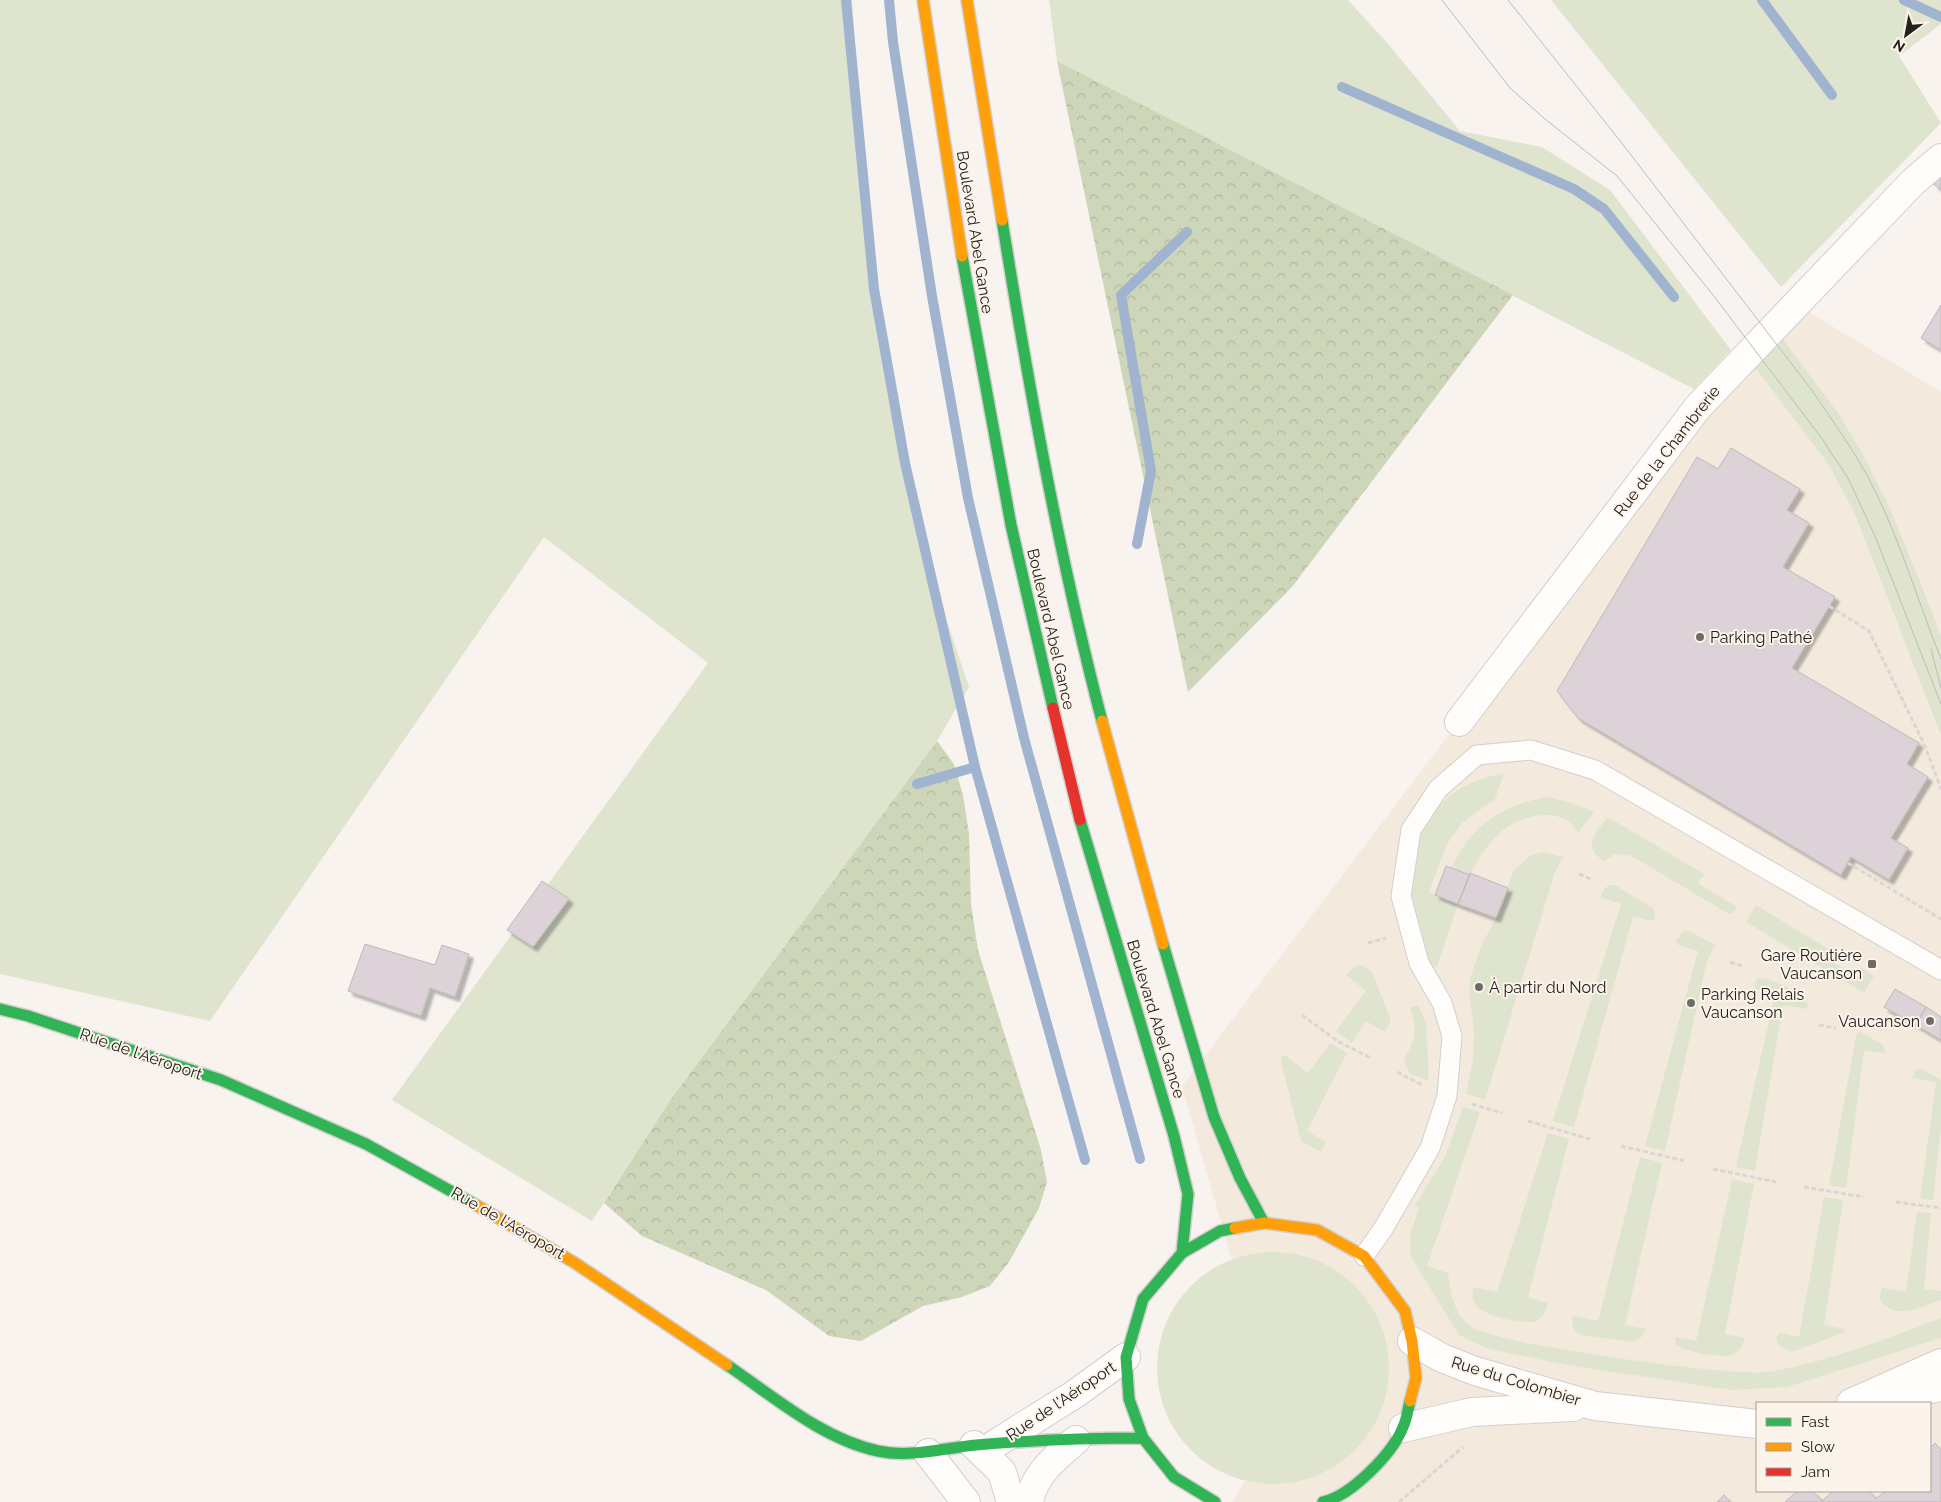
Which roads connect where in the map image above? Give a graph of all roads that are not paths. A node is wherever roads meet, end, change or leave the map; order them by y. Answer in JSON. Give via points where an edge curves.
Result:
{"nodes":[{"id":1,"x":923,"y":0,"type":"edge"},
{"id":2,"x":967,"y":0,"type":"edge"},
{"id":3,"x":1941,"y":158,"type":"edge"},
{"id":4,"x":1459,"y":722,"type":"dead end"},
{"id":5,"x":1941,"y":970,"type":"edge"},
{"id":6,"x":0,"y":1009,"type":"edge"},
{"id":7,"x":1264,"y":1223,"type":"junction"},
{"id":8,"x":1182,"y":1253,"type":"junction"},
{"id":9,"x":1364,"y":1256,"type":"junction"},
{"id":10,"x":1412,"y":1341,"type":"junction"},
{"id":11,"x":1126,"y":1357,"type":"junction"},
{"id":12,"x":1941,"y":1363,"type":"edge"},
{"id":13,"x":1941,"y":1387,"type":"edge"},
{"id":14,"x":1854,"y":1402,"type":"edge"},
{"id":15,"x":1858,"y":1402,"type":"edge"},
{"id":16,"x":1594,"y":1406,"type":"junction"},
{"id":17,"x":1756,"y":1424,"type":"edge"},
{"id":18,"x":1403,"y":1428,"type":"junction"},
{"id":19,"x":1143,"y":1438,"type":"junction"},
{"id":20,"x":1076,"y":1440,"type":"junction"},
{"id":21,"x":985,"y":1444,"type":"junction"},
{"id":22,"x":928,"y":1453,"type":"junction"},
{"id":23,"x":1329,"y":1501,"type":"edge"},
{"id":24,"x":966,"y":1502,"type":"edge"},
{"id":25,"x":1011,"y":1502,"type":"edge"},
{"id":26,"x":1029,"y":1502,"type":"edge"},
{"id":27,"x":1215,"y":1502,"type":"edge"}],
"edges":[{"from":1,"to":8,"type":"main road","name":"Boulevard Abel Gance","via":[[964,275],[1010,516],[1068,774],[1188,1194]]},
{"from":2,"to":7,"type":"main road","name":"Boulevard Abel Gance","via":[[1030,392],[1081,641],[1140,868],[1214,1118]]},
{"from":3,"to":4,"type":"street","name":"Rue de la Chambrerie","via":[[1913,182],[1698,407]]},
{"from":5,"to":9,"type":"lane","via":[[1595,770],[1531,750],[1477,755],[1438,788],[1411,830],[1401,896],[1419,963],[1442,1003],[1452,1036],[1447,1096],[1430,1148]]},
{"from":6,"to":22,"type":"main road","name":"Rue de l'Aéroport","via":[[221,1080],[366,1144],[575,1263],[831,1433],[869,1449]]},
{"from":7,"to":8,"type":"main road","via":[[1220,1231]]},
{"from":7,"to":9,"type":"main road","via":[[1317,1230]]},
{"from":8,"to":11,"type":"main road","via":[[1143,1299]]},
{"from":9,"to":10,"type":"main road","via":[[1405,1311]]},
{"from":10,"to":16,"type":"street","name":"Rue du Colombier","via":[[1442,1358],[1475,1370]]},
{"from":10,"to":18,"type":"main road","via":[[1416,1378]]},
{"from":11,"to":19,"type":"main road","via":[[1129,1399]]},
{"from":11,"to":21,"type":"street","name":"Rue de l'Aéroport","via":[[1066,1399]]},
{"from":12,"to":14,"type":"street"},
{"from":13,"to":15,"type":"street"},
{"from":16,"to":17,"type":"street","name":"Rue du Colombier"},
{"from":16,"to":18,"type":"street","name":"Rue du Colombier","via":[[1472,1412]]},
{"from":18,"to":23,"type":"main road","via":[[1374,1470]]},
{"from":19,"to":20,"type":"main road","name":"Rue de l'Aéroport"},
{"from":19,"to":27,"type":"main road","via":[[1174,1477]]},
{"from":20,"to":21,"type":"main road","name":"Rue de l'Aéroport"},
{"from":20,"to":26,"type":"street","via":[[1043,1471]]},
{"from":21,"to":22,"type":"main road","name":"Rue de l'Aéroport"},
{"from":21,"to":25,"type":"street","via":[[1002,1472]]},
{"from":22,"to":24,"type":"street"}]}
